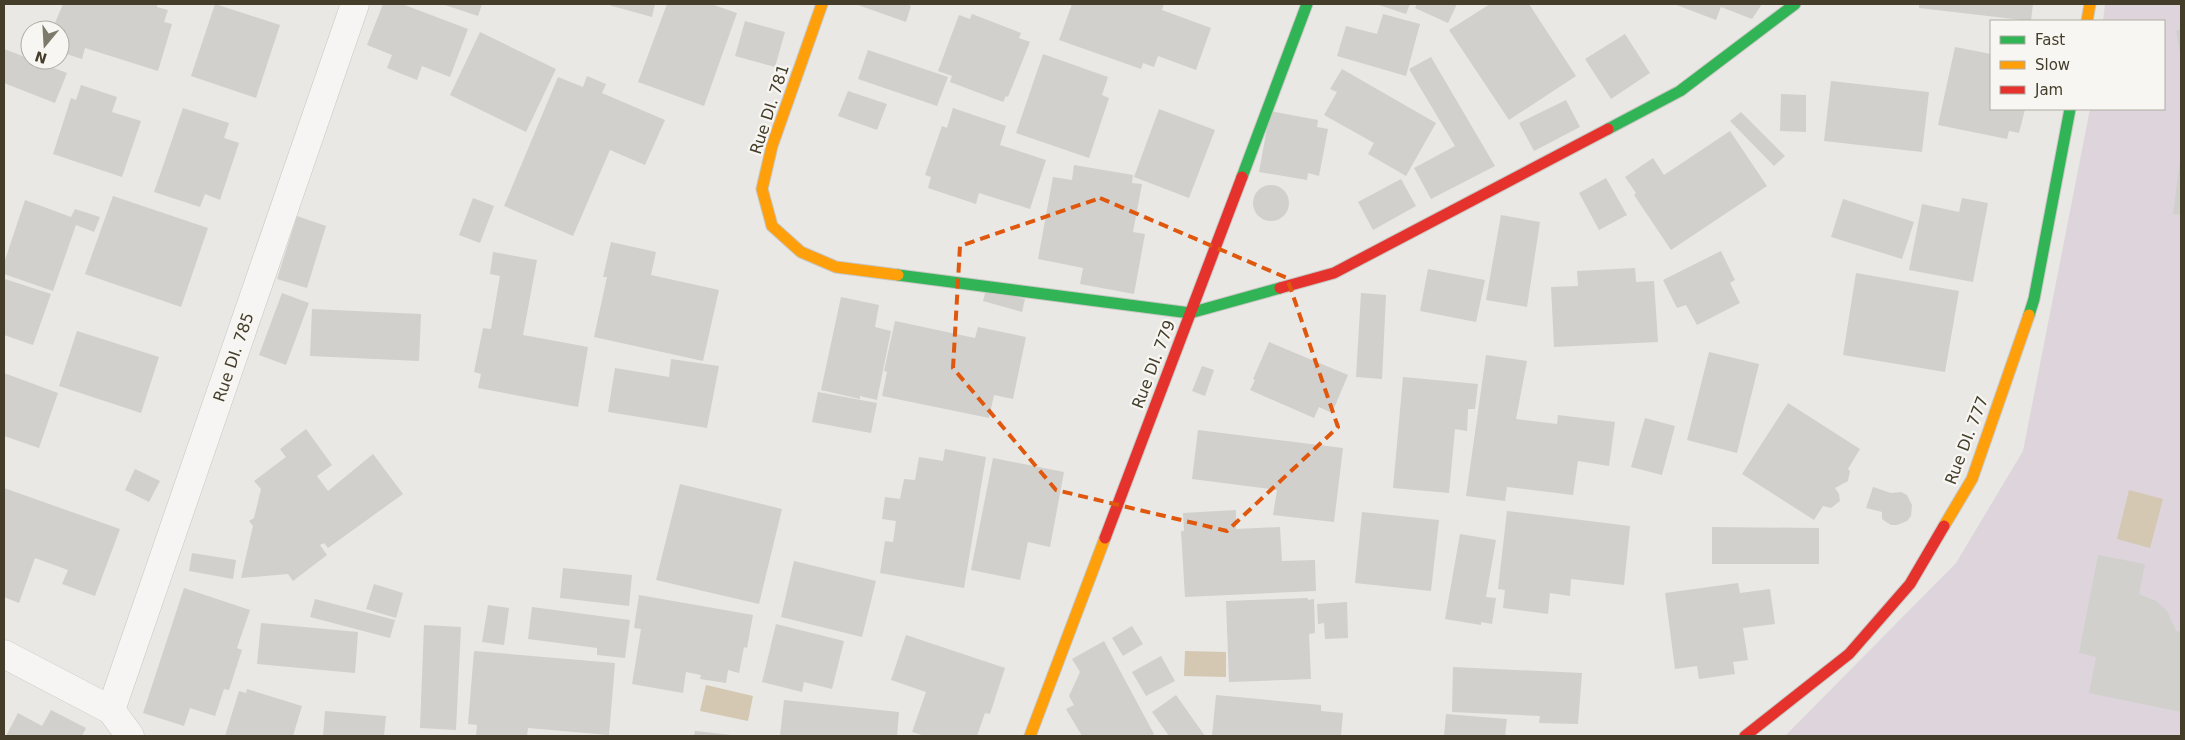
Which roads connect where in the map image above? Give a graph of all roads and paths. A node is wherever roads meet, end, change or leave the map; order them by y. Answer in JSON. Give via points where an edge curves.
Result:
{"nodes":[{"id":1,"x":355,"y":4,"type":"edge"},
{"id":2,"x":822,"y":4,"type":"edge"},
{"id":3,"x":1307,"y":4,"type":"edge"},
{"id":4,"x":1795,"y":4,"type":"edge"},
{"id":5,"x":2090,"y":4,"type":"edge"},
{"id":6,"x":2087,"y":20,"type":"edge"},
{"id":7,"x":2070,"y":110,"type":"edge"},
{"id":8,"x":1190,"y":313,"type":"junction"},
{"id":9,"x":4,"y":654,"type":"edge"},
{"id":10,"x":111,"y":710,"type":"junction"},
{"id":11,"x":130,"y":736,"type":"edge"},
{"id":12,"x":1030,"y":736,"type":"edge"},
{"id":13,"x":1746,"y":736,"type":"edge"}],
"edges":[{"from":1,"to":10,"type":"street","name":"Rue DI. 785"},
{"from":2,"to":8,"type":"street","name":"Rue DI. 781","via":[[772,146],[762,189],[772,226],[800,252],[836,266]]},
{"from":3,"to":8,"type":"street","name":"Rue DI. 779"},
{"from":4,"to":8,"type":"street","via":[[1680,91],[1334,273]]},
{"from":5,"to":6,"type":"street"},
{"from":7,"to":13,"type":"street","name":"Rue DI. 777","via":[[2034,299],[1972,479],[1910,584],[1849,654]]},
{"from":8,"to":12,"type":"street","name":"Rue DI. 779"},
{"from":9,"to":10,"type":"street"},
{"from":10,"to":11,"type":"street"}]}
